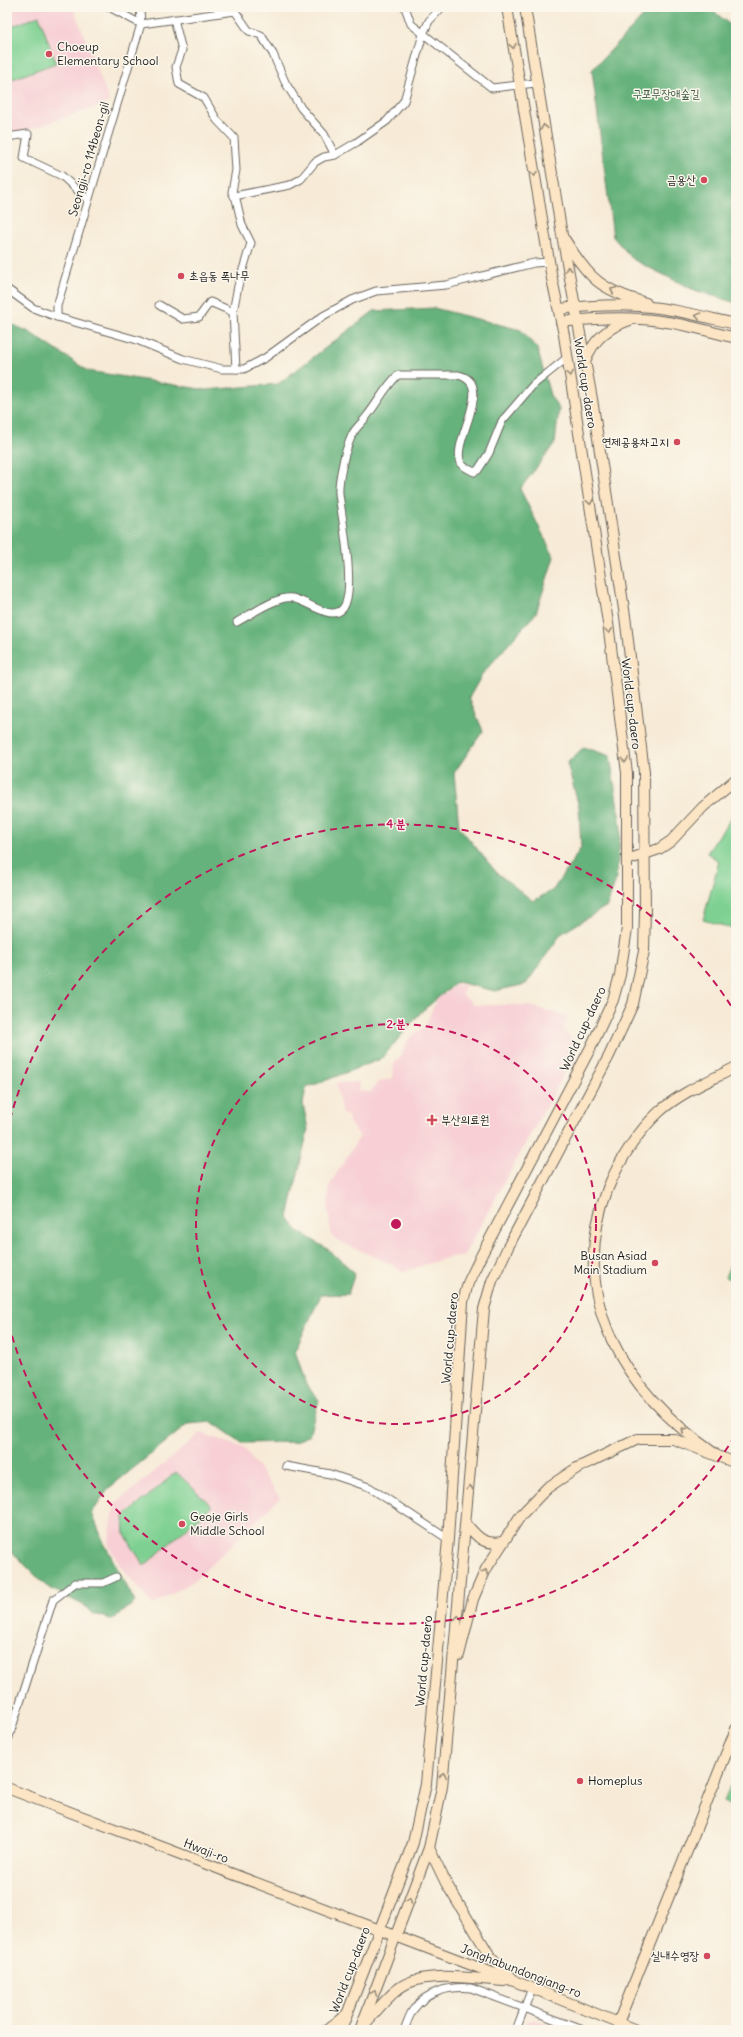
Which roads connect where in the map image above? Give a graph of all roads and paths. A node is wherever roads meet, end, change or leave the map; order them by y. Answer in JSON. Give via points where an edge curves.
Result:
{"nodes":[{"id":1,"x":108,"y":7,"type":"edge"},
{"id":2,"x":140,"y":7,"type":"edge"},
{"id":3,"x":405,"y":7,"type":"edge"},
{"id":4,"x":442,"y":7,"type":"edge"},
{"id":5,"x":507,"y":7,"type":"edge"},
{"id":6,"x":525,"y":7,"type":"edge"},
{"id":7,"x":235,"y":9,"type":"edge"},
{"id":8,"x":174,"y":19,"type":"junction"},
{"id":9,"x":141,"y":24,"type":"junction"},
{"id":10,"x":423,"y":34,"type":"junction"},
{"id":11,"x":536,"y":83,"type":"junction"},
{"id":12,"x":518,"y":84,"type":"junction"},
{"id":13,"x":7,"y":137,"type":"edge"},
{"id":14,"x":335,"y":154,"type":"junction"},
{"id":15,"x":234,"y":196,"type":"junction"},
{"id":16,"x":88,"y":200,"type":"junction"},
{"id":17,"x":562,"y":235,"type":"junction"},
{"id":18,"x":549,"y":262,"type":"junction"},
{"id":19,"x":7,"y":289,"type":"edge"},
{"id":20,"x":159,"y":305,"type":"dead end"},
{"id":21,"x":575,"y":307,"type":"junction"},
{"id":22,"x":663,"y":308,"type":"junction"},
{"id":23,"x":559,"y":309,"type":"junction"},
{"id":24,"x":233,"y":312,"type":"junction"},
{"id":25,"x":57,"y":316,"type":"junction"},
{"id":26,"x":636,"y":318,"type":"junction"},
{"id":27,"x":577,"y":320,"type":"junction"},
{"id":28,"x":561,"y":322,"type":"junction"},
{"id":29,"x":736,"y":324,"type":"edge"},
{"id":30,"x":736,"y":338,"type":"edge"},
{"id":31,"x":568,"y":357,"type":"junction"},
{"id":32,"x":585,"y":361,"type":"junction"},
{"id":33,"x":236,"y":369,"type":"junction"},
{"id":34,"x":237,"y":622,"type":"dead end"},
{"id":35,"x":736,"y":779,"type":"edge"},
{"id":36,"x":646,"y":855,"type":"junction"},
{"id":37,"x":627,"y":860,"type":"junction"},
{"id":38,"x":736,"y":1067,"type":"edge"},
{"id":39,"x":715,"y":1454,"type":"junction"},
{"id":40,"x":736,"y":1463,"type":"edge"},
{"id":41,"x":286,"y":1466,"type":"dead end"},
{"id":42,"x":466,"y":1525,"type":"junction"},
{"id":43,"x":448,"y":1539,"type":"junction"},
{"id":44,"x":502,"y":1542,"type":"junction"},
{"id":45,"x":116,"y":1577,"type":"dead end"},
{"id":46,"x":452,"y":1676,"type":"junction"},
{"id":47,"x":736,"y":1730,"type":"edge"},
{"id":48,"x":7,"y":1743,"type":"edge"},
{"id":49,"x":7,"y":1788,"type":"edge"},
{"id":50,"x":429,"y":1848,"type":"junction"},
{"id":51,"x":379,"y":1931,"type":"junction"},
{"id":52,"x":395,"y":1937,"type":"junction"},
{"id":53,"x":516,"y":1982,"type":"junction"},
{"id":54,"x":532,"y":1988,"type":"junction"},
{"id":55,"x":525,"y":2007,"type":"junction"},
{"id":56,"x":348,"y":2013,"type":"junction"},
{"id":57,"x":618,"y":2023,"type":"junction"},
{"id":58,"x":327,"y":2030,"type":"edge"},
{"id":59,"x":341,"y":2030,"type":"edge"},
{"id":60,"x":360,"y":2030,"type":"edge"},
{"id":61,"x":404,"y":2030,"type":"edge"},
{"id":62,"x":516,"y":2030,"type":"edge"},
{"id":63,"x":583,"y":2030,"type":"edge"},
{"id":64,"x":636,"y":2030,"type":"edge"}],
"edges":[{"from":1,"to":9,"type":"street"},
{"from":2,"to":9,"type":"street","name":"Seongji-ro 114beon-gil"},
{"from":3,"to":10,"type":"street","via":[[411,24]]},
{"from":4,"to":10,"type":"street","via":[[429,21]]},
{"from":5,"to":12,"type":"main road","name":"World cup-daero","one_way":true},
{"from":6,"to":11,"type":"main road","name":"World cup-daero"},
{"from":7,"to":8,"type":"street"},
{"from":7,"to":14,"type":"street","via":[[249,31],[261,35],[273,54],[285,82],[324,134]]},
{"from":8,"to":9,"type":"street"},
{"from":8,"to":15,"type":"street","via":[[182,50],[176,67],[179,84],[204,98],[217,120],[234,138]]},
{"from":9,"to":16,"type":"street","name":"Seongji-ro 114beon-gil"},
{"from":10,"to":12,"type":"street","via":[[492,88]]},
{"from":10,"to":14,"type":"street","via":[[404,101],[399,108],[378,129]]},
{"from":11,"to":12,"type":"street"},
{"from":17,"to":11,"type":"main road","name":"World cup-daero","one_way":true},
{"from":12,"to":18,"type":"main road","name":"World cup-daero","one_way":true},
{"from":13,"to":16,"type":"street","via":[[28,134],[24,158],[62,176]]},
{"from":14,"to":15,"type":"street","via":[[315,162],[301,179],[290,184]]},
{"from":15,"to":24,"type":"street","via":[[242,225],[251,243]]},
{"from":16,"to":25,"type":"street","name":"Seongji-ro 114beon-gil","via":[[57,306]]},
{"from":21,"to":17,"type":"main road","name":"World cup-daero","one_way":true},
{"from":22,"to":17,"type":"main road","one_way":true,"via":[[622,294],[597,282],[580,264]]},
{"from":18,"to":23,"type":"main road","name":"World cup-daero"},
{"from":18,"to":33,"type":"street","via":[[534,263],[446,285],[370,293],[324,316],[265,358],[244,369]]},
{"from":19,"to":25,"type":"street","via":[[33,308]]},
{"from":20,"to":24,"type":"street","via":[[183,319],[199,317],[210,302]]},
{"from":21,"to":22,"type":"main road","via":[[612,305]]},
{"from":21,"to":23,"type":"main road"},
{"from":21,"to":27,"type":"main road","name":"World cup-daero"},
{"from":29,"to":22,"type":"main road","one_way":true},
{"from":23,"to":28,"type":"main road","name":"World cup-daero"},
{"from":24,"to":33,"type":"street"},
{"from":25,"to":33,"type":"street","via":[[137,340],[183,359],[222,369]]},
{"from":26,"to":27,"type":"main road"},
{"from":26,"to":30,"type":"main road","via":[[662,321]]},
{"from":26,"to":32,"type":"main road","via":[[620,323],[601,335]]},
{"from":27,"to":28,"type":"main road"},
{"from":27,"to":32,"type":"main road","name":"World cup-daero"},
{"from":28,"to":31,"type":"main road","name":"World cup-daero"},
{"from":31,"to":34,"type":"street","via":[[533,386],[502,420],[489,453],[474,472],[464,467],[459,455],[474,393],[469,379],[458,374],[398,375],[352,433],[344,457],[339,492],[349,576],[343,609],[333,614],[327,613],[306,602],[291,598],[277,601]]},
{"from":31,"to":37,"type":"main road","name":"World cup-daero","one_way":true,"via":[[608,623],[627,773]]},
{"from":32,"to":36,"type":"main road","name":"World cup-daero","via":[[625,616],[644,772]]},
{"from":35,"to":36,"type":"main road","via":[[703,807],[671,841]]},
{"from":36,"to":37,"type":"main road"},
{"from":42,"to":36,"type":"main road","name":"World cup-daero","one_way":true,"via":[[484,1309],[492,1281],[508,1247],[609,1056],[633,1004],[644,951]]},
{"from":37,"to":43,"type":"main road","name":"World cup-daero","via":[[625,950],[613,1000],[468,1283],[465,1295]]},
{"from":39,"to":38,"type":"main road","one_way":true,"via":[[681,1428],[647,1396],[625,1365],[607,1327],[600,1301],[593,1261],[594,1239],[598,1220],[617,1168],[649,1124],[675,1100],[706,1080]]},
{"from":39,"to":40,"type":"main road"},
{"from":39,"to":44,"type":"main road","via":[[673,1439],[638,1439],[577,1468],[547,1488],[521,1515]]},
{"from":41,"to":43,"type":"street","via":[[330,1474],[369,1488]]},
{"from":42,"to":44,"type":"main road","via":[[484,1542]]},
{"from":46,"to":42,"type":"main road","name":"World cup-daero","one_way":true},
{"from":43,"to":51,"type":"main road","name":"World cup-daero","via":[[426,1784],[413,1843]]},
{"from":46,"to":44,"type":"main road","one_way":true,"via":[[474,1599],[486,1569]]},
{"from":45,"to":48,"type":"street","via":[[103,1583],[75,1583],[53,1600]]},
{"from":50,"to":46,"type":"main road","name":"World cup-daero","one_way":true,"via":[[442,1787]]},
{"from":47,"to":57,"type":"main road"},
{"from":49,"to":51,"type":"main road","name":"Hwaji-ro"},
{"from":52,"to":50,"type":"main road","name":"World cup-daero","one_way":true},
{"from":50,"to":53,"type":"main road","via":[[446,1883],[490,1956]]},
{"from":51,"to":52,"type":"main road","name":"Hwaji-ro"},
{"from":51,"to":56,"type":"main road","name":"World cup-daero"},
{"from":52,"to":53,"type":"main road","name":"Jonghabundongjang-ro"},
{"from":60,"to":52,"type":"main road","name":"World cup-daero","one_way":true},
{"from":53,"to":54,"type":"main road","name":"Jonghabundongjang-ro"},
{"from":53,"to":60,"type":"main road","via":[[449,1977],[412,1980],[398,1988]]},
{"from":54,"to":55,"type":"street"},
{"from":54,"to":57,"type":"main road","name":"Jonghabundongjang-ro"},
{"from":55,"to":61,"type":"street","via":[[471,1988],[448,1987],[416,2006]]},
{"from":55,"to":62,"type":"street"},
{"from":55,"to":63,"type":"street"},
{"from":56,"to":58,"type":"main road"},
{"from":56,"to":59,"type":"main road","name":"World cup-daero"},
{"from":57,"to":64,"type":"main road","name":"Jonghabundongjang-ro"}]}
